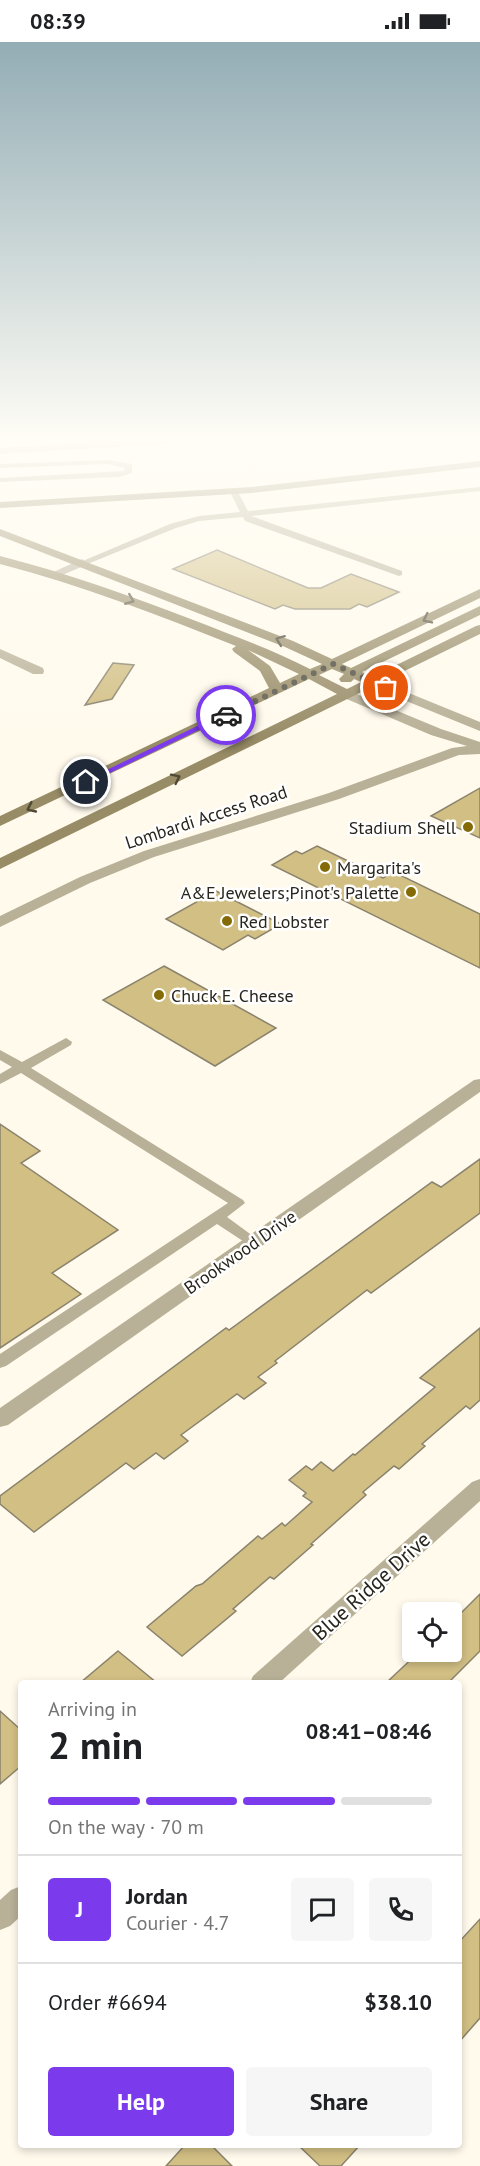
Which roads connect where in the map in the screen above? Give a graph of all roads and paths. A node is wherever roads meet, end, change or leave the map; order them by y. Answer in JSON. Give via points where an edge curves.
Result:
{"nodes":[{"id":1,"x":21,"y":540,"type":"edge"},
{"id":2,"x":138,"y":540,"type":"edge"},
{"id":3,"x":307,"y":540,"type":"edge"},
{"id":4,"x":0,"y":560,"type":"edge"},
{"id":5,"x":82,"y":563,"type":"junction"},
{"id":6,"x":399,"y":573,"type":"dead end"},
{"id":7,"x":55,"y":574,"type":"junction"},
{"id":8,"x":480,"y":593,"type":"edge"},
{"id":9,"x":480,"y":610,"type":"edge"},
{"id":10,"x":480,"y":629,"type":"edge"},
{"id":11,"x":226,"y":638,"type":"junction"},
{"id":12,"x":0,"y":653,"type":"edge"},
{"id":13,"x":333,"y":664,"type":"junction"},
{"id":14,"x":38,"y":671,"type":"dead end"},
{"id":15,"x":352,"y":672,"type":"junction"},
{"id":16,"x":311,"y":674,"type":"junction"},
{"id":17,"x":372,"y":682,"type":"junction"},
{"id":18,"x":278,"y":690,"type":"junction"},
{"id":19,"x":347,"y":694,"type":"junction"},
{"id":20,"x":480,"y":727,"type":"edge"},
{"id":21,"x":436,"y":732,"type":"junction"},
{"id":22,"x":480,"y":748,"type":"edge"},
{"id":23,"x":429,"y":760,"type":"junction"},
{"id":24,"x":0,"y":822,"type":"edge"},
{"id":25,"x":0,"y":864,"type":"edge"},
{"id":26,"x":0,"y":922,"type":"edge"},
{"id":27,"x":66,"y":1042,"type":"dead end"},
{"id":28,"x":0,"y":1054,"type":"edge"},
{"id":29,"x":21,"y":1068,"type":"junction"},
{"id":30,"x":0,"y":1080,"type":"edge"},
{"id":31,"x":480,"y":1084,"type":"edge"},
{"id":32,"x":216,"y":1217,"type":"junction"},
{"id":33,"x":254,"y":1242,"type":"junction"},
{"id":34,"x":0,"y":1362,"type":"edge"},
{"id":35,"x":0,"y":1419,"type":"edge"},
{"id":36,"x":480,"y":1488,"type":"edge"},
{"id":37,"x":265,"y":1680,"type":"edge"},
{"id":38,"x":18,"y":1902,"type":"edge"},
{"id":39,"x":0,"y":1917,"type":"edge"}],
"edges":[{"from":1,"to":5,"type":"main road"},
{"from":2,"to":5,"type":"lane"},
{"from":3,"to":6,"type":"lane"},
{"from":4,"to":7,"type":"main road"},
{"from":5,"to":7,"type":"street"},
{"from":13,"to":5,"type":"main road","one_way":true},
{"from":7,"to":11,"type":"main road","one_way":true},
{"from":8,"to":13,"type":"main road","one_way":true},
{"from":9,"to":15,"type":"main road"},
{"from":10,"to":17,"type":"main road"},
{"from":11,"to":16,"type":"main road"},
{"from":11,"to":18,"type":"main road","via":[[266,669]]},
{"from":12,"to":14,"type":"street"},
{"from":13,"to":15,"type":"main road"},
{"from":13,"to":16,"type":"main road"},
{"from":15,"to":17,"type":"main road"},
{"from":15,"to":19,"type":"main road","via":[[345,684]]},
{"from":16,"to":18,"type":"main road"},
{"from":16,"to":19,"type":"main road"},
{"from":17,"to":19,"type":"main road"},
{"from":17,"to":20,"type":"street"},
{"from":18,"to":24,"type":"main road","one_way":true},
{"from":19,"to":21,"type":"street"},
{"from":25,"to":19,"type":"main road","one_way":true},
{"from":21,"to":22,"type":"street"},
{"from":21,"to":23,"type":"street","via":[[439,747]]},
{"from":22,"to":23,"type":"street","name":"Lombardi Access Road"},
{"from":23,"to":26,"type":"street","name":"Lombardi Access Road","via":[[358,788],[138,858]]},
{"from":27,"to":29,"type":"lane"},
{"from":28,"to":29,"type":"lane"},
{"from":29,"to":30,"type":"lane"},
{"from":29,"to":32,"type":"lane","via":[[237,1203]]},
{"from":31,"to":33,"type":"street","name":"Brookwood Drive"},
{"from":32,"to":33,"type":"lane"},
{"from":32,"to":34,"type":"lane"},
{"from":33,"to":35,"type":"street","name":"Brookwood Drive"},
{"from":36,"to":37,"type":"street","name":"Blue Ridge Drive"},
{"from":38,"to":39,"type":"street"}]}
